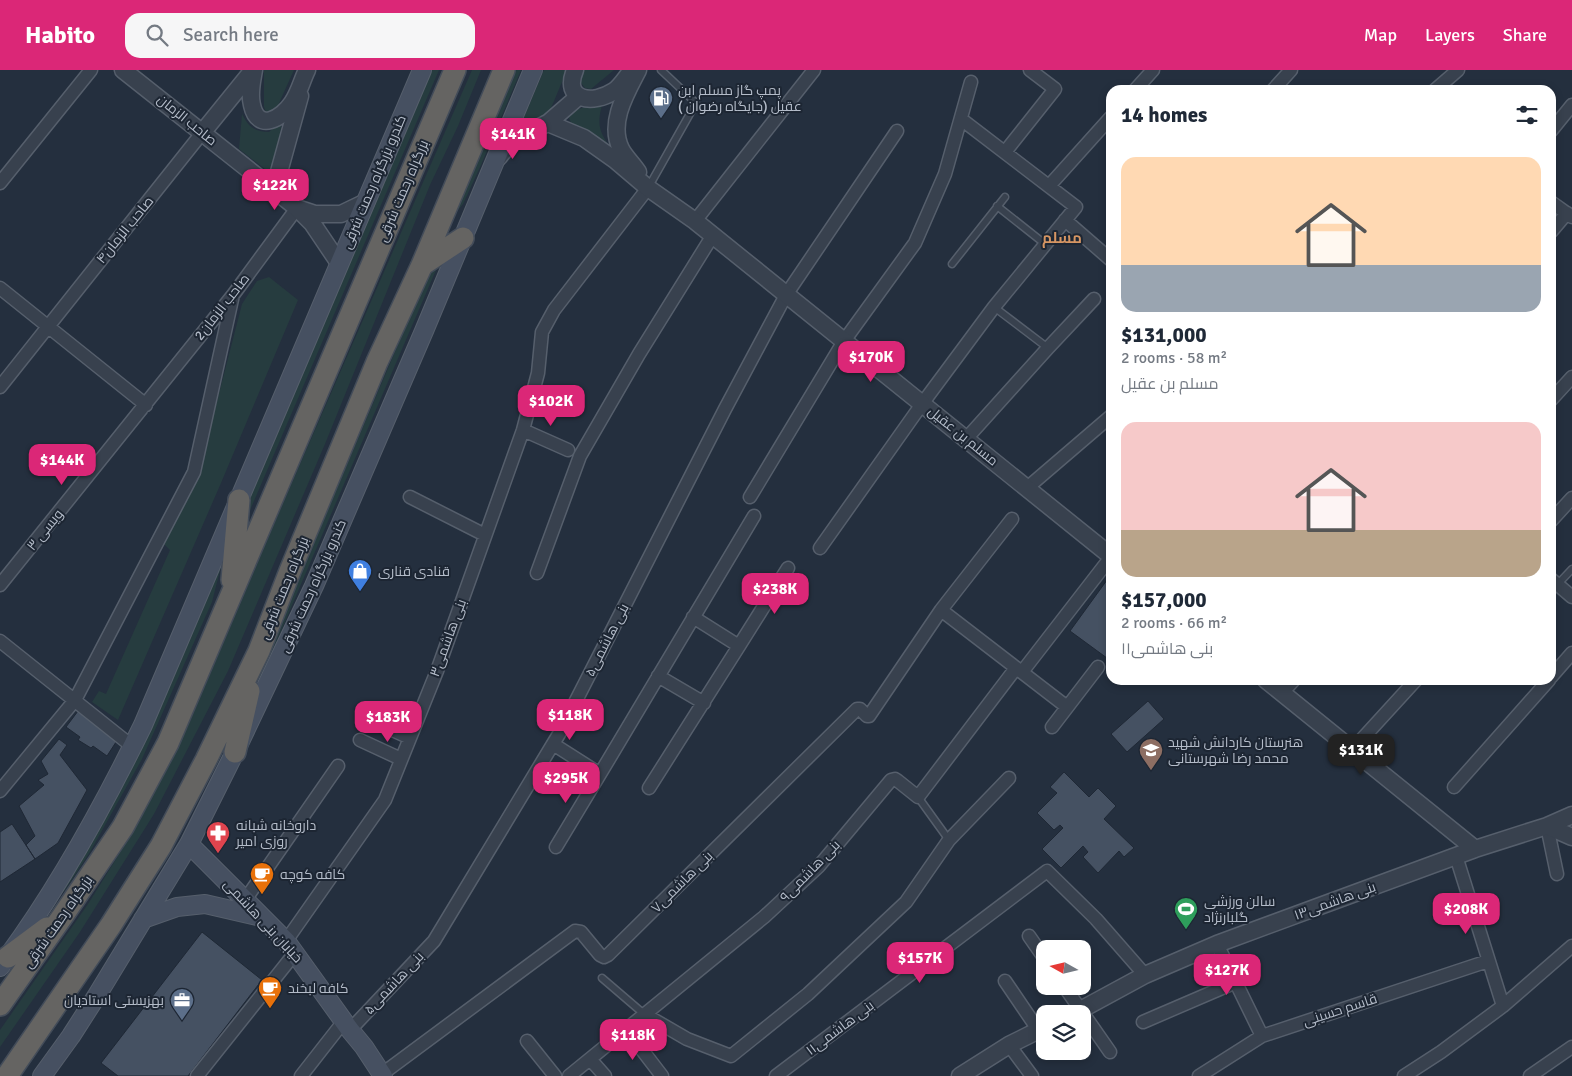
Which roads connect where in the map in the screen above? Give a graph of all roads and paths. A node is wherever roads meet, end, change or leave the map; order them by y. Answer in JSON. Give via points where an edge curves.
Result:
{"nodes":[{"id":1,"x":91,"y":70,"type":"edge"},
{"id":2,"x":124,"y":70,"type":"edge"},
{"id":3,"x":254,"y":70,"type":"edge"},
{"id":4,"x":307,"y":70,"type":"edge"},
{"id":5,"x":422,"y":70,"type":"edge"},
{"id":6,"x":455,"y":70,"type":"edge"},
{"id":7,"x":504,"y":70,"type":"edge"},
{"id":8,"x":533,"y":70,"type":"edge"},
{"id":9,"x":575,"y":70,"type":"edge"},
{"id":10,"x":632,"y":70,"type":"edge"},
{"id":11,"x":638,"y":70,"type":"edge"},
{"id":12,"x":661,"y":70,"type":"edge"},
{"id":13,"x":814,"y":70,"type":"edge"},
{"id":14,"x":1030,"y":70,"type":"edge"},
{"id":15,"x":1153,"y":70,"type":"edge"},
{"id":16,"x":1291,"y":70,"type":"edge"},
{"id":17,"x":1458,"y":70,"type":"edge"},
{"id":18,"x":971,"y":82,"type":"dead end"},
{"id":19,"x":1140,"y":85,"type":"edge"},
{"id":20,"x":1278,"y":85,"type":"edge"},
{"id":21,"x":1441,"y":85,"type":"edge"},
{"id":22,"x":578,"y":97,"type":"junction"},
{"id":23,"x":1572,"y":105,"type":"edge"},
{"id":24,"x":961,"y":119,"type":"junction"},
{"id":25,"x":548,"y":123,"type":"junction"},
{"id":26,"x":1106,"y":123,"type":"edge"},
{"id":27,"x":1556,"y":125,"type":"edge"},
{"id":28,"x":897,"y":131,"type":"dead end"},
{"id":29,"x":202,"y":133,"type":"junction"},
{"id":30,"x":1005,"y":152,"type":"junction"},
{"id":31,"x":492,"y":169,"type":"junction"},
{"id":32,"x":0,"y":183,"type":"edge"},
{"id":33,"x":1049,"y":186,"type":"junction"},
{"id":34,"x":648,"y":188,"type":"junction"},
{"id":35,"x":274,"y":190,"type":"junction"},
{"id":36,"x":1004,"y":197,"type":"dead end"},
{"id":37,"x":366,"y":202,"type":"junction"},
{"id":38,"x":997,"y":206,"type":"junction"},
{"id":39,"x":1556,"y":206,"type":"edge"},
{"id":40,"x":296,"y":208,"type":"junction"},
{"id":41,"x":1569,"y":215,"type":"edge"},
{"id":42,"x":1065,"y":220,"type":"junction"},
{"id":43,"x":695,"y":221,"type":"junction"},
{"id":44,"x":1556,"y":227,"type":"edge"},
{"id":45,"x":713,"y":236,"type":"junction"},
{"id":46,"x":464,"y":238,"type":"junction"},
{"id":47,"x":1045,"y":244,"type":"junction"},
{"id":48,"x":1106,"y":256,"type":"edge"},
{"id":49,"x":339,"y":263,"type":"junction"},
{"id":50,"x":952,"y":264,"type":"dead end"},
{"id":51,"x":422,"y":265,"type":"junction"},
{"id":52,"x":0,"y":288,"type":"edge"},
{"id":53,"x":233,"y":295,"type":"junction"},
{"id":54,"x":786,"y":295,"type":"junction"},
{"id":55,"x":1094,"y":299,"type":"dead end"},
{"id":56,"x":994,"y":307,"type":"junction"},
{"id":57,"x":48,"y":326,"type":"junction"},
{"id":58,"x":844,"y":341,"type":"junction"},
{"id":59,"x":1048,"y":348,"type":"junction"},
{"id":60,"x":1572,"y":377,"type":"edge"},
{"id":61,"x":0,"y":387,"type":"edge"},
{"id":62,"x":1556,"y":395,"type":"edge"},
{"id":63,"x":922,"y":404,"type":"junction"},
{"id":64,"x":146,"y":405,"type":"junction"},
{"id":65,"x":1106,"y":420,"type":"edge"},
{"id":66,"x":523,"y":430,"type":"junction"},
{"id":67,"x":966,"y":439,"type":"junction"},
{"id":68,"x":568,"y":450,"type":"dead end"},
{"id":69,"x":1027,"y":488,"type":"junction"},
{"id":70,"x":410,"y":497,"type":"dead end"},
{"id":71,"x":750,"y":497,"type":"dead end"},
{"id":72,"x":1572,"y":498,"type":"edge"},
{"id":73,"x":239,"y":500,"type":"junction"},
{"id":74,"x":754,"y":516,"type":"dead end"},
{"id":75,"x":1556,"y":516,"type":"edge"},
{"id":76,"x":1012,"y":519,"type":"dead end"},
{"id":77,"x":485,"y":535,"type":"junction"},
{"id":78,"x":820,"y":548,"type":"dead end"},
{"id":79,"x":1106,"y":552,"type":"edge"},
{"id":80,"x":1106,"y":562,"type":"edge"},
{"id":81,"x":788,"y":568,"type":"dead end"},
{"id":82,"x":1572,"y":569,"type":"edge"},
{"id":83,"x":537,"y":573,"type":"dead end"},
{"id":84,"x":1556,"y":581,"type":"edge"},
{"id":85,"x":1556,"y":584,"type":"edge"},
{"id":86,"x":0,"y":585,"type":"edge"},
{"id":87,"x":1572,"y":598,"type":"edge"},
{"id":88,"x":230,"y":600,"type":"junction"},
{"id":89,"x":941,"y":610,"type":"junction"},
{"id":90,"x":693,"y":617,"type":"junction"},
{"id":91,"x":0,"y":641,"type":"edge"},
{"id":92,"x":739,"y":646,"type":"junction"},
{"id":93,"x":259,"y":651,"type":"junction"},
{"id":94,"x":1572,"y":653,"type":"edge"},
{"id":95,"x":1098,"y":667,"type":"dead end"},
{"id":96,"x":1019,"y":670,"type":"junction"},
{"id":97,"x":1556,"y":671,"type":"edge"},
{"id":98,"x":658,"y":676,"type":"junction"},
{"id":99,"x":1272,"y":685,"type":"edge"},
{"id":100,"x":1289,"y":685,"type":"edge"},
{"id":101,"x":1411,"y":685,"type":"edge"},
{"id":102,"x":1544,"y":685,"type":"edge"},
{"id":103,"x":1282,"y":693,"type":"junction"},
{"id":104,"x":75,"y":700,"type":"junction"},
{"id":105,"x":704,"y":703,"type":"junction"},
{"id":106,"x":1067,"y":707,"type":"junction"},
{"id":107,"x":377,"y":723,"type":"dead end"},
{"id":108,"x":1052,"y":727,"type":"dead end"},
{"id":109,"x":410,"y":738,"type":"junction"},
{"id":110,"x":360,"y":740,"type":"dead end"},
{"id":111,"x":552,"y":744,"type":"junction"},
{"id":112,"x":133,"y":747,"type":"junction"},
{"id":113,"x":1352,"y":750,"type":"junction"},
{"id":114,"x":235,"y":752,"type":"junction"},
{"id":115,"x":401,"y":759,"type":"junction"},
{"id":116,"x":338,"y":766,"type":"dead end"},
{"id":117,"x":600,"y":774,"type":"junction"},
{"id":118,"x":1009,"y":778,"type":"dead end"},
{"id":119,"x":1454,"y":787,"type":"dead end"},
{"id":120,"x":650,"y":788,"type":"dead end"},
{"id":121,"x":0,"y":791,"type":"edge"},
{"id":122,"x":918,"y":797,"type":"junction"},
{"id":123,"x":1572,"y":815,"type":"edge"},
{"id":124,"x":1547,"y":826,"type":"junction"},
{"id":125,"x":1572,"y":837,"type":"edge"},
{"id":126,"x":949,"y":840,"type":"junction"},
{"id":127,"x":189,"y":844,"type":"junction"},
{"id":128,"x":556,"y":847,"type":"dead end"},
{"id":129,"x":1474,"y":849,"type":"junction"},
{"id":130,"x":1456,"y":856,"type":"junction"},
{"id":131,"x":1557,"y":874,"type":"dead end"},
{"id":132,"x":245,"y":900,"type":"junction"},
{"id":133,"x":262,"y":917,"type":"junction"},
{"id":134,"x":62,"y":918,"type":"junction"},
{"id":135,"x":143,"y":920,"type":"junction"},
{"id":136,"x":1029,"y":936,"type":"dead end"},
{"id":137,"x":1217,"y":944,"type":"junction"},
{"id":138,"x":1036,"y":946,"type":"edge"},
{"id":139,"x":1572,"y":946,"type":"edge"},
{"id":140,"x":290,"y":947,"type":"junction"},
{"id":141,"x":1488,"y":961,"type":"junction"},
{"id":142,"x":4,"y":962,"type":"edge"},
{"id":143,"x":1145,"y":975,"type":"junction"},
{"id":144,"x":602,"y":978,"type":"dead end"},
{"id":145,"x":1005,"y":981,"type":"dead end"},
{"id":146,"x":1236,"y":982,"type":"junction"},
{"id":147,"x":0,"y":1005,"type":"edge"},
{"id":148,"x":1090,"y":1005,"type":"edge"},
{"id":149,"x":1503,"y":1006,"type":"junction"},
{"id":150,"x":644,"y":1014,"type":"junction"},
{"id":151,"x":1036,"y":1021,"type":"edge"},
{"id":152,"x":1142,"y":1022,"type":"dead end"},
{"id":153,"x":347,"y":1025,"type":"junction"},
{"id":154,"x":626,"y":1029,"type":"junction"},
{"id":155,"x":1091,"y":1029,"type":"edge"},
{"id":156,"x":1036,"y":1032,"type":"edge"},
{"id":157,"x":1262,"y":1036,"type":"junction"},
{"id":158,"x":527,"y":1041,"type":"dead end"},
{"id":159,"x":1009,"y":1045,"type":"junction"},
{"id":160,"x":1572,"y":1047,"type":"edge"},
{"id":161,"x":1110,"y":1052,"type":"dead end"},
{"id":162,"x":590,"y":1059,"type":"junction"},
{"id":163,"x":382,"y":1075,"type":"edge"},
{"id":164,"x":7,"y":1076,"type":"edge"},
{"id":165,"x":42,"y":1076,"type":"edge"},
{"id":166,"x":197,"y":1076,"type":"edge"},
{"id":167,"x":301,"y":1076,"type":"edge"},
{"id":168,"x":555,"y":1076,"type":"edge"},
{"id":169,"x":568,"y":1076,"type":"edge"},
{"id":170,"x":605,"y":1076,"type":"edge"},
{"id":171,"x":662,"y":1076,"type":"edge"},
{"id":172,"x":776,"y":1076,"type":"edge"},
{"id":173,"x":960,"y":1076,"type":"edge"},
{"id":174,"x":1032,"y":1076,"type":"edge"},
{"id":175,"x":1199,"y":1076,"type":"edge"},
{"id":176,"x":1404,"y":1076,"type":"edge"},
{"id":177,"x":1530,"y":1076,"type":"edge"}],
"edges":[{"from":1,"to":32,"type":"street"},
{"from":2,"to":29,"type":"street","name":"صاحب الزمان"},
{"from":3,"to":4,"type":"street","via":[[252,107],[261,120],[268,121],[280,116],[293,102]]},
{"from":3,"to":29,"type":"street"},
{"from":4,"to":35,"type":"street"},
{"from":5,"to":37,"type":"main road","name":"کندرو بزرگراه رحمت شرقی"},
{"from":6,"to":88,"type":"highway","name":"بزرگراه رحمت شرقی"},
{"from":7,"to":51,"type":"highway","name":"بزرگراه رحمت شرقی"},
{"from":8,"to":31,"type":"main road","name":"کندرو بزرگراه رحمت شرقی"},
{"from":9,"to":22,"type":"street","via":[[571,78]]},
{"from":10,"to":22,"type":"street","via":[[614,91],[596,99]]},
{"from":11,"to":34,"type":"street","via":[[624,98],[616,126],[621,148]]},
{"from":12,"to":34,"type":"lane","via":[[696,103]]},
{"from":13,"to":43,"type":"street"},
{"from":14,"to":30,"type":"street","via":[[1055,89]]},
{"from":15,"to":19,"type":"street"},
{"from":16,"to":20,"type":"street"},
{"from":17,"to":21,"type":"street"},
{"from":18,"to":24,"type":"street"},
{"from":22,"to":25,"type":"street"},
{"from":23,"to":27,"type":"street"},
{"from":24,"to":30,"type":"street"},
{"from":24,"to":58,"type":"street","via":[[945,174],[915,243]]},
{"from":25,"to":31,"type":"street","via":[[506,146]]},
{"from":25,"to":34,"type":"street","name":"مسلم بن عقیل","via":[[584,138]]},
{"from":26,"to":33,"type":"street"},
{"from":28,"to":54,"type":"street","name":"بنی هاشمی۵"},
{"from":29,"to":35,"type":"street","name":"صاحب الزمان"},
{"from":29,"to":57,"type":"street","name":"صاحب الزمان۴"},
{"from":30,"to":33,"type":"street"},
{"from":31,"to":46,"type":"main road","name":"کندرو بزرگراه رحمت شرقی"},
{"from":33,"to":42,"type":"street","via":[[1076,207]]},
{"from":34,"to":43,"type":"street","name":"مسلم بن عقیل"},
{"from":34,"to":66,"type":"street","name":"بنی هاشمی۳","via":[[554,310],[542,332],[538,373]]},
{"from":35,"to":40,"type":"street","name":"صاحب الزمان"},
{"from":36,"to":38,"type":"lane"},
{"from":37,"to":40,"type":"street","via":[[341,214],[314,214]]},
{"from":37,"to":49,"type":"main road","name":"کندرو بزرگراه رحمت شرقی"},
{"from":38,"to":47,"type":"lane"},
{"from":38,"to":50,"type":"lane"},
{"from":39,"to":41,"type":"street"},
{"from":40,"to":49,"type":"street","name":"صاحب الزمان","via":[[312,224]]},
{"from":40,"to":53,"type":"street","name":"2صاحب الزمان"},
{"from":41,"to":44,"type":"street"},
{"from":42,"to":47,"type":"street"},
{"from":42,"to":48,"type":"street"},
{"from":43,"to":45,"type":"street","name":"مسلم بن عقیل"},
{"from":45,"to":54,"type":"street","name":"مسلم بن عقیل"},
{"from":45,"to":83,"type":"street","via":[[580,456]]},
{"from":46,"to":51,"type":"highway"},
{"from":46,"to":114,"type":"main road","name":"کندرو بزرگراه رحمت شرقی","via":[[314,586]]},
{"from":47,"to":56,"type":"street"},
{"from":49,"to":73,"type":"main road","name":"کندرو بزرگراه رحمت شرقی"},
{"from":51,"to":93,"type":"highway","name":"بزرگراه رحمت شرقی","via":[[377,362]]},
{"from":52,"to":57,"type":"street"},
{"from":53,"to":64,"type":"street","name":"2صاحب الزمان"},
{"from":53,"to":104,"type":"street","via":[[194,472]]},
{"from":54,"to":58,"type":"street","name":"مسلم بن عقیل"},
{"from":54,"to":111,"type":"street","name":"بنی هاشمی۵"},
{"from":55,"to":59,"type":"street"},
{"from":56,"to":59,"type":"lane"},
{"from":56,"to":63,"type":"street"},
{"from":57,"to":61,"type":"street","name":"صاحب الزمان۴"},
{"from":57,"to":64,"type":"street"},
{"from":58,"to":63,"type":"street","name":"مسلم بن عقیل"},
{"from":58,"to":71,"type":"street"},
{"from":59,"to":67,"type":"street"},
{"from":60,"to":62,"type":"street"},
{"from":63,"to":67,"type":"street","name":"مسلم بن عقیل"},
{"from":63,"to":78,"type":"street"},
{"from":64,"to":86,"type":"street","name":"ویسی ۳"},
{"from":65,"to":69,"type":"street"},
{"from":66,"to":68,"type":"street"},
{"from":66,"to":77,"type":"street","name":"بنی هاشمی۳"},
{"from":67,"to":69,"type":"street","name":"مسلم بن عقیل"},
{"from":69,"to":79,"type":"street","name":"مسلم بن عقیل"},
{"from":70,"to":77,"type":"street"},
{"from":72,"to":75,"type":"street"},
{"from":73,"to":88,"type":"highway"},
{"from":73,"to":112,"type":"main road","name":"کندرو بزرگراه رحمت شرقی"},
{"from":74,"to":90,"type":"street"},
{"from":76,"to":89,"type":"street"},
{"from":77,"to":109,"type":"street","name":"بنی هاشمی۳"},
{"from":80,"to":96,"type":"street"},
{"from":81,"to":92,"type":"street"},
{"from":82,"to":84,"type":"lane"},
{"from":85,"to":87,"type":"street"},
{"from":88,"to":134,"type":"highway","name":"بزرگراه رحمت شرقی","via":[[168,743],[123,826]]},
{"from":89,"to":96,"type":"street"},
{"from":89,"to":163,"type":"street","name":"بنی هاشمی۷","via":[[869,716],[857,709],[608,955],[600,955],[581,932],[575,931]]},
{"from":90,"to":92,"type":"street"},
{"from":90,"to":98,"type":"street"},
{"from":91,"to":104,"type":"street"},
{"from":92,"to":105,"type":"street"},
{"from":93,"to":114,"type":"highway"},
{"from":93,"to":164,"type":"highway","name":"بزرگراه رحمت شرقی","via":[[161,846]]},
{"from":94,"to":97,"type":"street"},
{"from":95,"to":106,"type":"street"},
{"from":96,"to":106,"type":"street"},
{"from":96,"to":122,"type":"street"},
{"from":98,"to":105,"type":"street"},
{"from":98,"to":117,"type":"street"},
{"from":99,"to":103,"type":"street"},
{"from":100,"to":103,"type":"street"},
{"from":101,"to":113,"type":"street"},
{"from":102,"to":119,"type":"street"},
{"from":103,"to":113,"type":"street"},
{"from":104,"to":112,"type":"street"},
{"from":104,"to":121,"type":"street"},
{"from":105,"to":120,"type":"street"},
{"from":106,"to":108,"type":"street"},
{"from":107,"to":109,"type":"street"},
{"from":109,"to":115,"type":"street","name":"بنی هاشمی۳"},
{"from":110,"to":115,"type":"street"},
{"from":111,"to":117,"type":"street"},
{"from":111,"to":153,"type":"street","name":"بنی هاشمی۵","via":[[434,941]]},
{"from":112,"to":142,"type":"main road","name":"کندرو بزرگراه رحمت شرقی","via":[[45,903]]},
{"from":113,"to":129,"type":"street"},
{"from":114,"to":127,"type":"main road","name":"کندرو بزرگراه رحمت شرقی"},
{"from":115,"to":140,"type":"street","name":"بنی هاشمی۳","via":[[385,800]]},
{"from":116,"to":132,"type":"street"},
{"from":117,"to":128,"type":"street"},
{"from":118,"to":126,"type":"street"},
{"from":122,"to":126,"type":"lane"},
{"from":122,"to":150,"type":"street","name":"بنی هاشمی۹","via":[[892,780],[819,866],[764,918]]},
{"from":123,"to":124,"type":"street","name":"بنی هاشمی۱۳"},
{"from":124,"to":125,"type":"street"},
{"from":124,"to":129,"type":"street","name":"بنی هاشمی۱۳"},
{"from":124,"to":131,"type":"street"},
{"from":126,"to":150,"type":"street","via":[[906,902],[808,994],[731,1056],[687,1039]]},
{"from":127,"to":132,"type":"main road","name":"خیابان بنی هاشمی"},
{"from":127,"to":135,"type":"main road","name":"کندرو بزرگراه رحمت شرقی"},
{"from":129,"to":130,"type":"street","name":"بنی هاشمی۱۳"},
{"from":130,"to":137,"type":"street","name":"بنی هاشمی۱۳"},
{"from":130,"to":141,"type":"street"},
{"from":132,"to":133,"type":"main road","name":"خیابان بنی هاشمی"},
{"from":133,"to":135,"type":"main road","via":[[205,904],[177,907]]},
{"from":133,"to":140,"type":"main road","name":"خیابان بنی هاشمی"},
{"from":134,"to":142,"type":"highway"},
{"from":134,"to":147,"type":"highway","name":"بزرگراه رحمت شرقی"},
{"from":135,"to":165,"type":"main road","name":"کندرو بزرگراه رحمت شرقی"},
{"from":136,"to":138,"type":"street"},
{"from":137,"to":143,"type":"street","name":"بنی هاشمی۱۳"},
{"from":137,"to":146,"type":"street"},
{"from":139,"to":149,"type":"street"},
{"from":140,"to":153,"type":"main road","name":"خیابان بنی هاشمی"},
{"from":140,"to":166,"type":"street","name":"بنی هاشمی۳"},
{"from":141,"to":149,"type":"street"},
{"from":141,"to":157,"type":"street","name":"قاسم حسینی"},
{"from":143,"to":148,"type":"street","name":"بنی هاشمی۱۳"},
{"from":143,"to":172,"type":"street","name":"بنی هاشمی۱۱","via":[[1096,919],[1047,871]]},
{"from":144,"to":150,"type":"lane"},
{"from":145,"to":151,"type":"street"},
{"from":146,"to":152,"type":"street"},
{"from":146,"to":157,"type":"street"},
{"from":149,"to":176,"type":"street"},
{"from":150,"to":154,"type":"street","name":"بنی هاشمی۹"},
{"from":153,"to":163,"type":"main road","name":"خیابان بنی هاشمی"},
{"from":153,"to":167,"type":"street","name":"بنی هاشمی۵"},
{"from":154,"to":162,"type":"street","name":"بنی هاشمی۹"},
{"from":154,"to":171,"type":"street"},
{"from":155,"to":161,"type":"street"},
{"from":156,"to":159,"type":"street"},
{"from":157,"to":175,"type":"street","name":"قاسم حسینی"},
{"from":158,"to":168,"type":"street"},
{"from":159,"to":173,"type":"street"},
{"from":159,"to":174,"type":"street"},
{"from":160,"to":177,"type":"street"},
{"from":162,"to":169,"type":"street","name":"بنی هاشمی۹"},
{"from":162,"to":170,"type":"street"}]}
